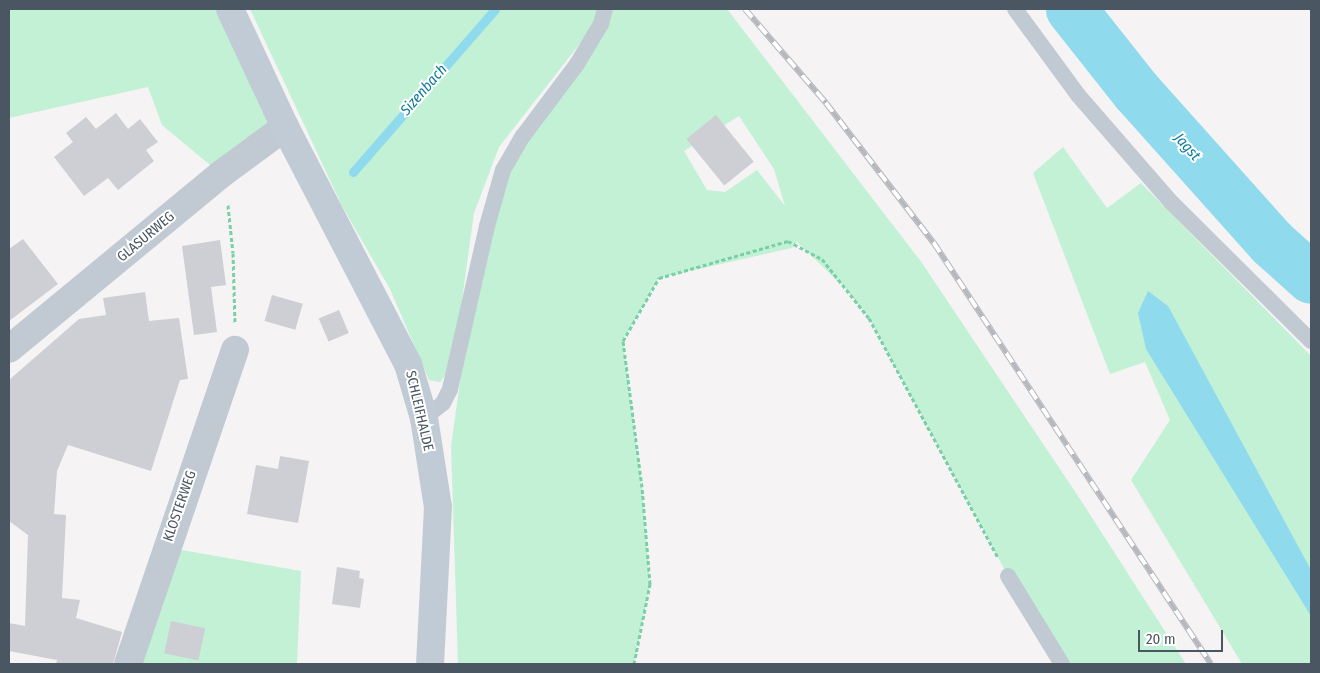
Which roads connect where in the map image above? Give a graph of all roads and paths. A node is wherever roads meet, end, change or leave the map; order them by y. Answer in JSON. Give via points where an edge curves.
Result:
{"nodes":[{"id":1,"x":230,"y":9,"type":"edge"},
{"id":2,"x":605,"y":9,"type":"edge"},
{"id":3,"x":1015,"y":9,"type":"edge"},
{"id":4,"x":285,"y":127,"type":"junction"},
{"id":5,"x":224,"y":172,"type":"junction"},
{"id":6,"x":1311,"y":341,"type":"edge"},
{"id":7,"x":9,"y":349,"type":"edge"},
{"id":8,"x":235,"y":350,"type":"joint"},
{"id":9,"x":424,"y":418,"type":"junction"},
{"id":10,"x":1008,"y":576,"type":"joint"},
{"id":11,"x":128,"y":664,"type":"edge"},
{"id":12,"x":430,"y":664,"type":"edge"},
{"id":13,"x":634,"y":664,"type":"edge"},
{"id":14,"x":1062,"y":664,"type":"edge"}],
"edges":[{"from":1,"to":4,"type":"main road","name":"SCHLEIFHALDE"},
{"from":2,"to":9,"type":"lane","via":[[577,64],[523,136],[503,170],[450,389],[443,403]]},
{"from":3,"to":6,"type":"lane","via":[[1078,95],[1172,202]]},
{"from":4,"to":5,"type":"street","name":"GLASURWEG"},
{"from":4,"to":9,"type":"main road","name":"SCHLEIFHALDE","via":[[408,364]]},
{"from":5,"to":7,"type":"street","name":"GLASURWEG"},
{"from":5,"to":8,"type":"path","via":[[233,253]]},
{"from":8,"to":11,"type":"street","name":"KLOSTERWEG"},
{"from":9,"to":12,"type":"main road","name":"SCHLEIFHALDE","via":[[438,507]]},
{"from":10,"to":13,"type":"path","via":[[869,318],[822,259],[788,240],[659,278],[623,341],[642,487],[650,584]]},
{"from":10,"to":14,"type":"lane"}]}
